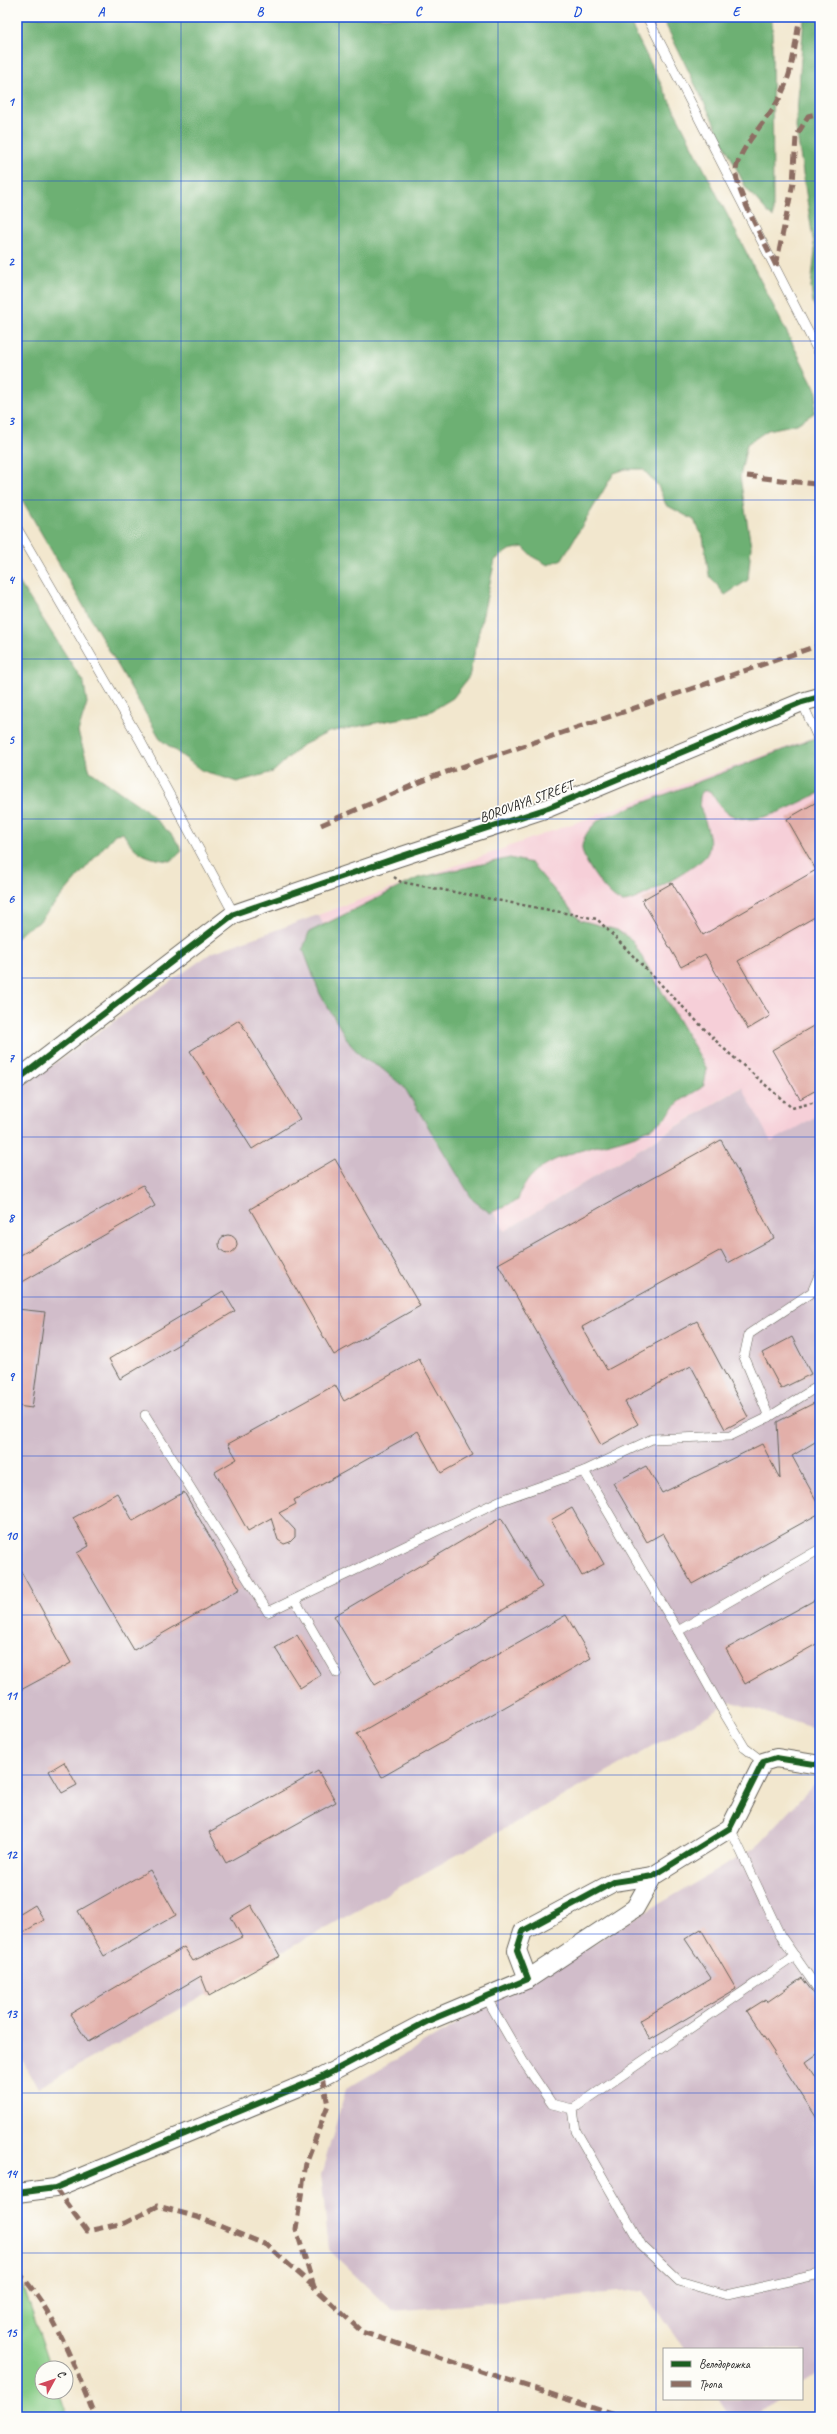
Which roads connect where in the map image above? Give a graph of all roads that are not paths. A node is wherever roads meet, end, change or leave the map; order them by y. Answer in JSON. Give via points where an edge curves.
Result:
{"nodes":[{"id":1,"x":647,"y":17,"type":"edge"},
{"id":2,"x":820,"y":355,"type":"edge"},
{"id":3,"x":17,"y":528,"type":"edge"},
{"id":4,"x":820,"y":697,"type":"edge"},
{"id":5,"x":802,"y":702,"type":"junction"},
{"id":6,"x":820,"y":743,"type":"edge"},
{"id":7,"x":234,"y":914,"type":"junction"},
{"id":8,"x":17,"y":1080,"type":"edge"},
{"id":9,"x":820,"y":1273,"type":"edge"},
{"id":10,"x":820,"y":1385,"type":"edge"},
{"id":11,"x":144,"y":1415,"type":"dead end"},
{"id":12,"x":769,"y":1417,"type":"junction"},
{"id":13,"x":584,"y":1471,"type":"junction"},
{"id":14,"x":820,"y":1549,"type":"edge"},
{"id":15,"x":295,"y":1600,"type":"junction"},
{"id":16,"x":678,"y":1631,"type":"junction"},
{"id":17,"x":337,"y":1673,"type":"dead end"},
{"id":18,"x":763,"y":1762,"type":"junction"},
{"id":19,"x":820,"y":1765,"type":"edge"},
{"id":20,"x":730,"y":1828,"type":"junction"},
{"id":21,"x":653,"y":1876,"type":"junction"},
{"id":22,"x":795,"y":1956,"type":"junction"},
{"id":23,"x":528,"y":1979,"type":"junction"},
{"id":24,"x":820,"y":1992,"type":"edge"},
{"id":25,"x":486,"y":1997,"type":"junction"},
{"id":26,"x":573,"y":2109,"type":"junction"},
{"id":27,"x":17,"y":2193,"type":"edge"},
{"id":28,"x":820,"y":2274,"type":"edge"}],
"edges":[{"from":1,"to":2,"type":"lane"},
{"from":3,"to":7,"type":"lane","via":[[141,742]]},
{"from":4,"to":5,"type":"street","name":"BOROVAYA STREET"},
{"from":5,"to":6,"type":"lane"},
{"from":5,"to":7,"type":"street","name":"BOROVAYA STREET","via":[[548,808]]},
{"from":7,"to":8,"type":"street","name":"BOROVAYA STREET"},
{"from":9,"to":12,"type":"lane","via":[[812,1292],[749,1334],[744,1357]]},
{"from":10,"to":12,"type":"lane"},
{"from":11,"to":15,"type":"lane","via":[[268,1612]]},
{"from":12,"to":13,"type":"lane","via":[[730,1436],[652,1439]]},
{"from":13,"to":15,"type":"lane","via":[[499,1501]]},
{"from":13,"to":16,"type":"lane"},
{"from":14,"to":16,"type":"lane"},
{"from":15,"to":17,"type":"lane"},
{"from":16,"to":18,"type":"lane","via":[[745,1748]]},
{"from":18,"to":19,"type":"street","via":[[776,1758]]},
{"from":18,"to":20,"type":"street"},
{"from":20,"to":21,"type":"street"},
{"from":20,"to":22,"type":"lane","via":[[780,1934]]},
{"from":21,"to":23,"type":"street","via":[[635,1908]]},
{"from":21,"to":23,"type":"street","via":[[614,1882],[522,1931],[517,1950]]},
{"from":22,"to":24,"type":"lane"},
{"from":22,"to":26,"type":"lane"},
{"from":23,"to":25,"type":"street"},
{"from":25,"to":26,"type":"lane","via":[[552,2104]]},
{"from":25,"to":27,"type":"street","via":[[428,2021],[322,2077],[55,2188]]},
{"from":26,"to":28,"type":"lane","via":[[576,2131],[642,2246],[679,2281],[727,2295]]}]}
